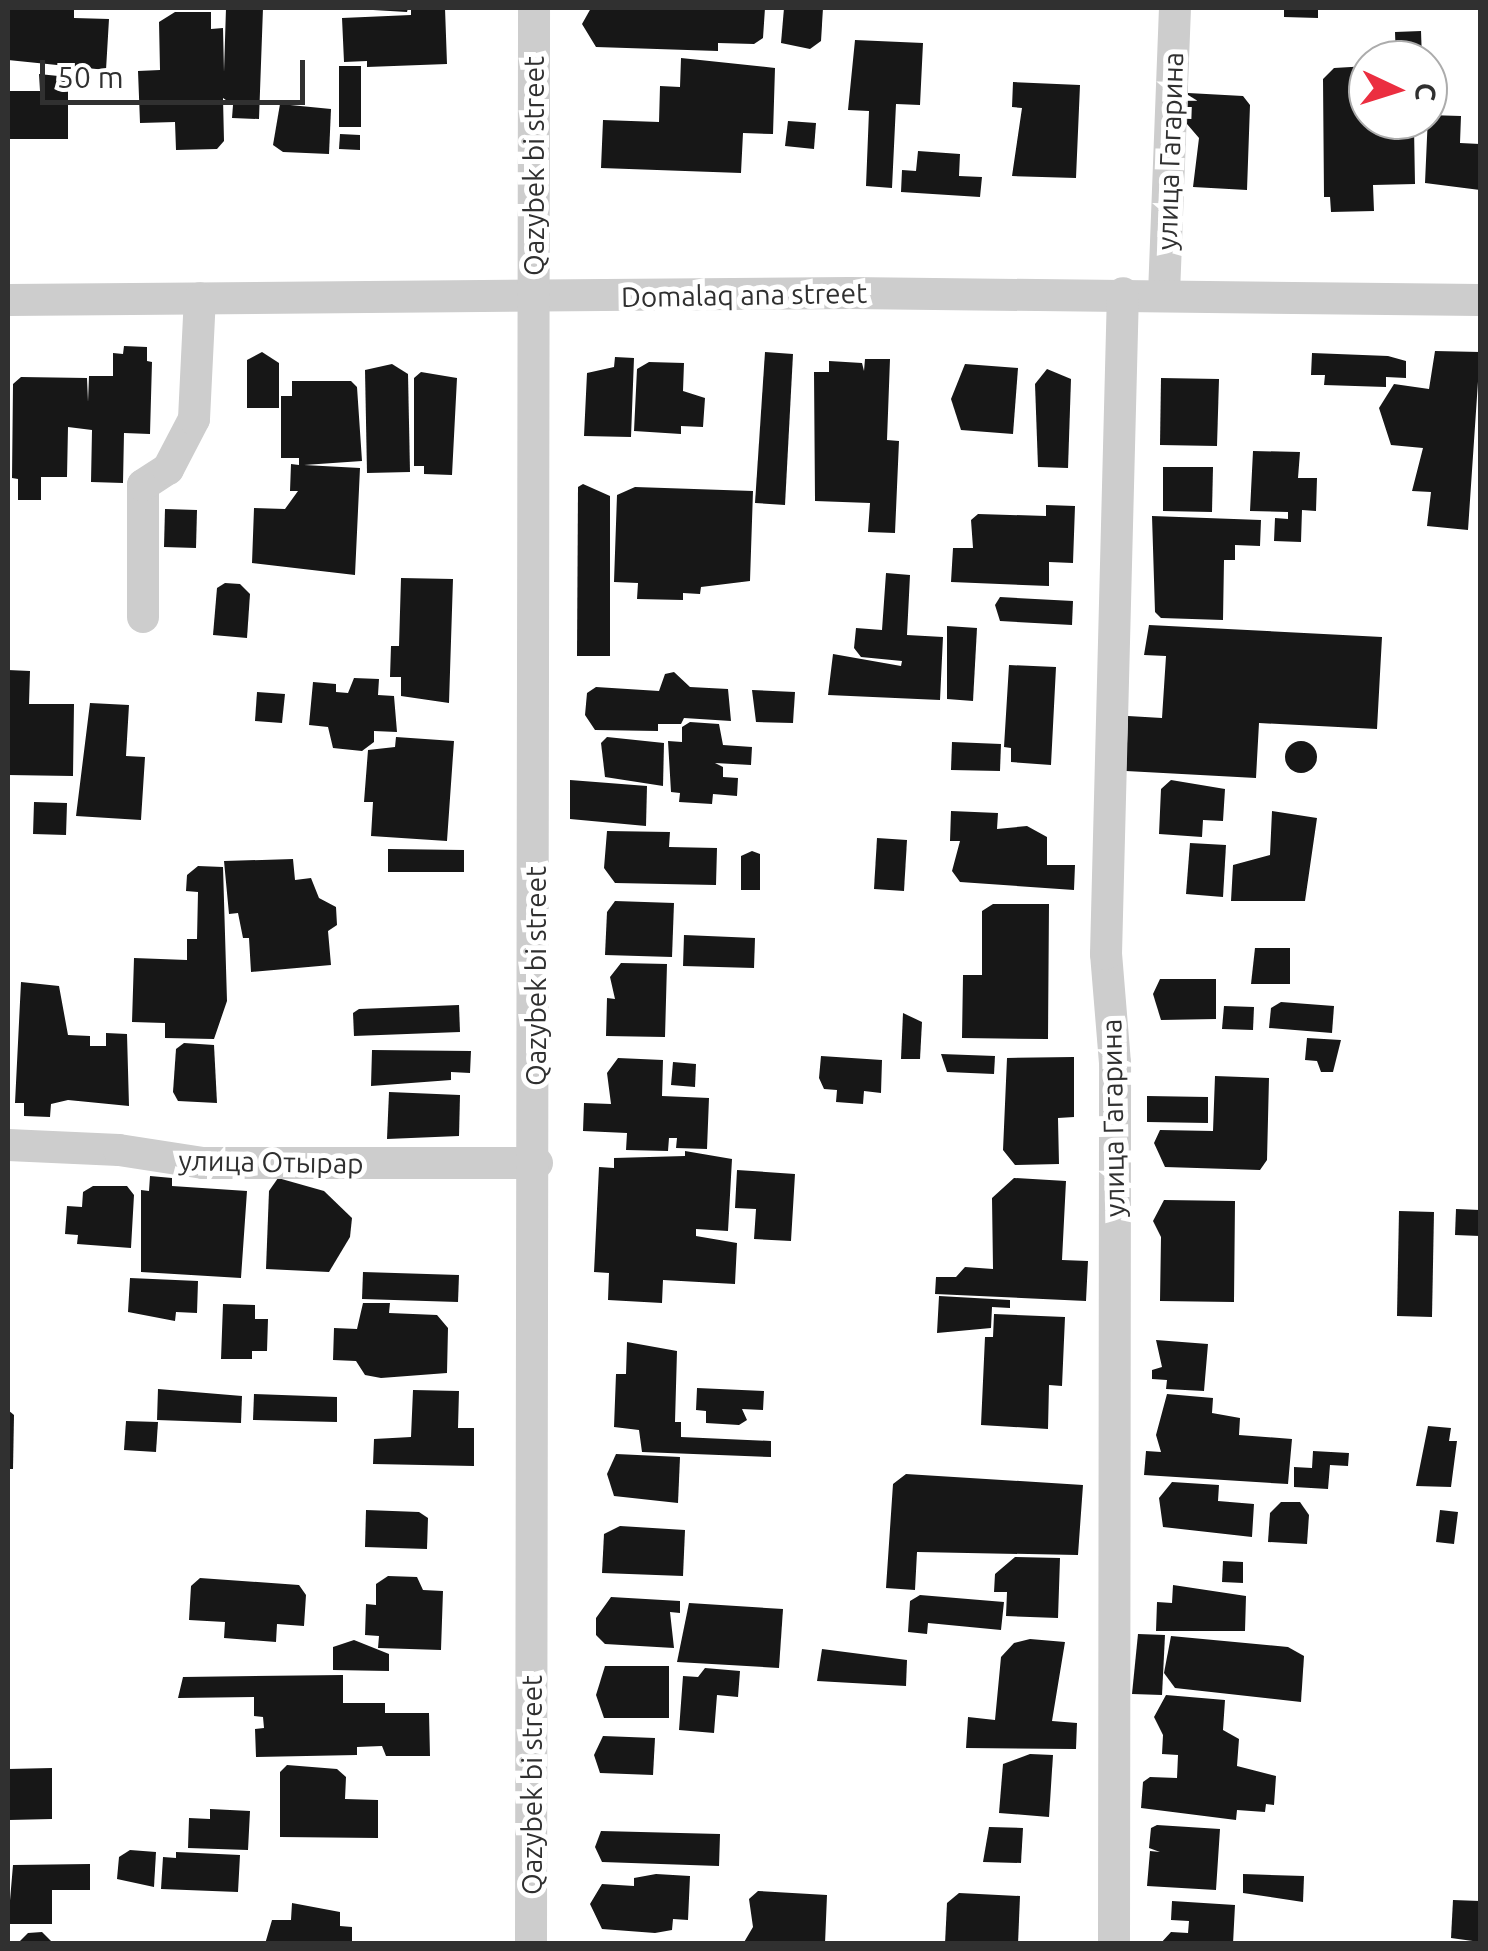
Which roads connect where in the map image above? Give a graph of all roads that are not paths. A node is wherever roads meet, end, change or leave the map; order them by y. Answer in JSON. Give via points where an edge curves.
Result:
{"nodes":[{"id":1,"x":534,"y":8,"type":"edge"},
{"id":2,"x":1175,"y":8,"type":"edge"},
{"id":3,"x":1124,"y":293,"type":"junction"},
{"id":4,"x":1164,"y":294,"type":"junction"},
{"id":5,"x":200,"y":298,"type":"junction"},
{"id":6,"x":534,"y":298,"type":"junction"},
{"id":7,"x":8,"y":300,"type":"edge"},
{"id":8,"x":1480,"y":300,"type":"edge"},
{"id":9,"x":144,"y":617,"type":"dead end"},
{"id":10,"x":8,"y":1145,"type":"edge"},
{"id":11,"x":537,"y":1163,"type":"junction"},
{"id":12,"x":532,"y":1944,"type":"edge"},
{"id":13,"x":1114,"y":1944,"type":"edge"}],
"edges":[{"from":1,"to":6,"type":"street","name":"Qazybek bi street"},
{"from":2,"to":4,"type":"street","name":"улица Гагарина"},
{"from":3,"to":4,"type":"street","name":"Domalaq ana street"},
{"from":3,"to":6,"type":"street","name":"Domalaq ana street"},
{"from":3,"to":13,"type":"street","name":"улица Гагарина","via":[[1106,954],[1116,1159]]},
{"from":4,"to":8,"type":"street","name":"Domalaq ana street"},
{"from":5,"to":6,"type":"street","name":"Domalaq ana street"},
{"from":5,"to":7,"type":"street","name":"Domalaq ana street"},
{"from":5,"to":9,"type":"street","via":[[194,420],[168,469],[143,485]]},
{"from":6,"to":11,"type":"street","name":"Qazybek bi street"},
{"from":10,"to":11,"type":"street","name":"улица Отырар","via":[[202,1162]]},
{"from":11,"to":12,"type":"street","name":"Qazybek bi street"}]}
